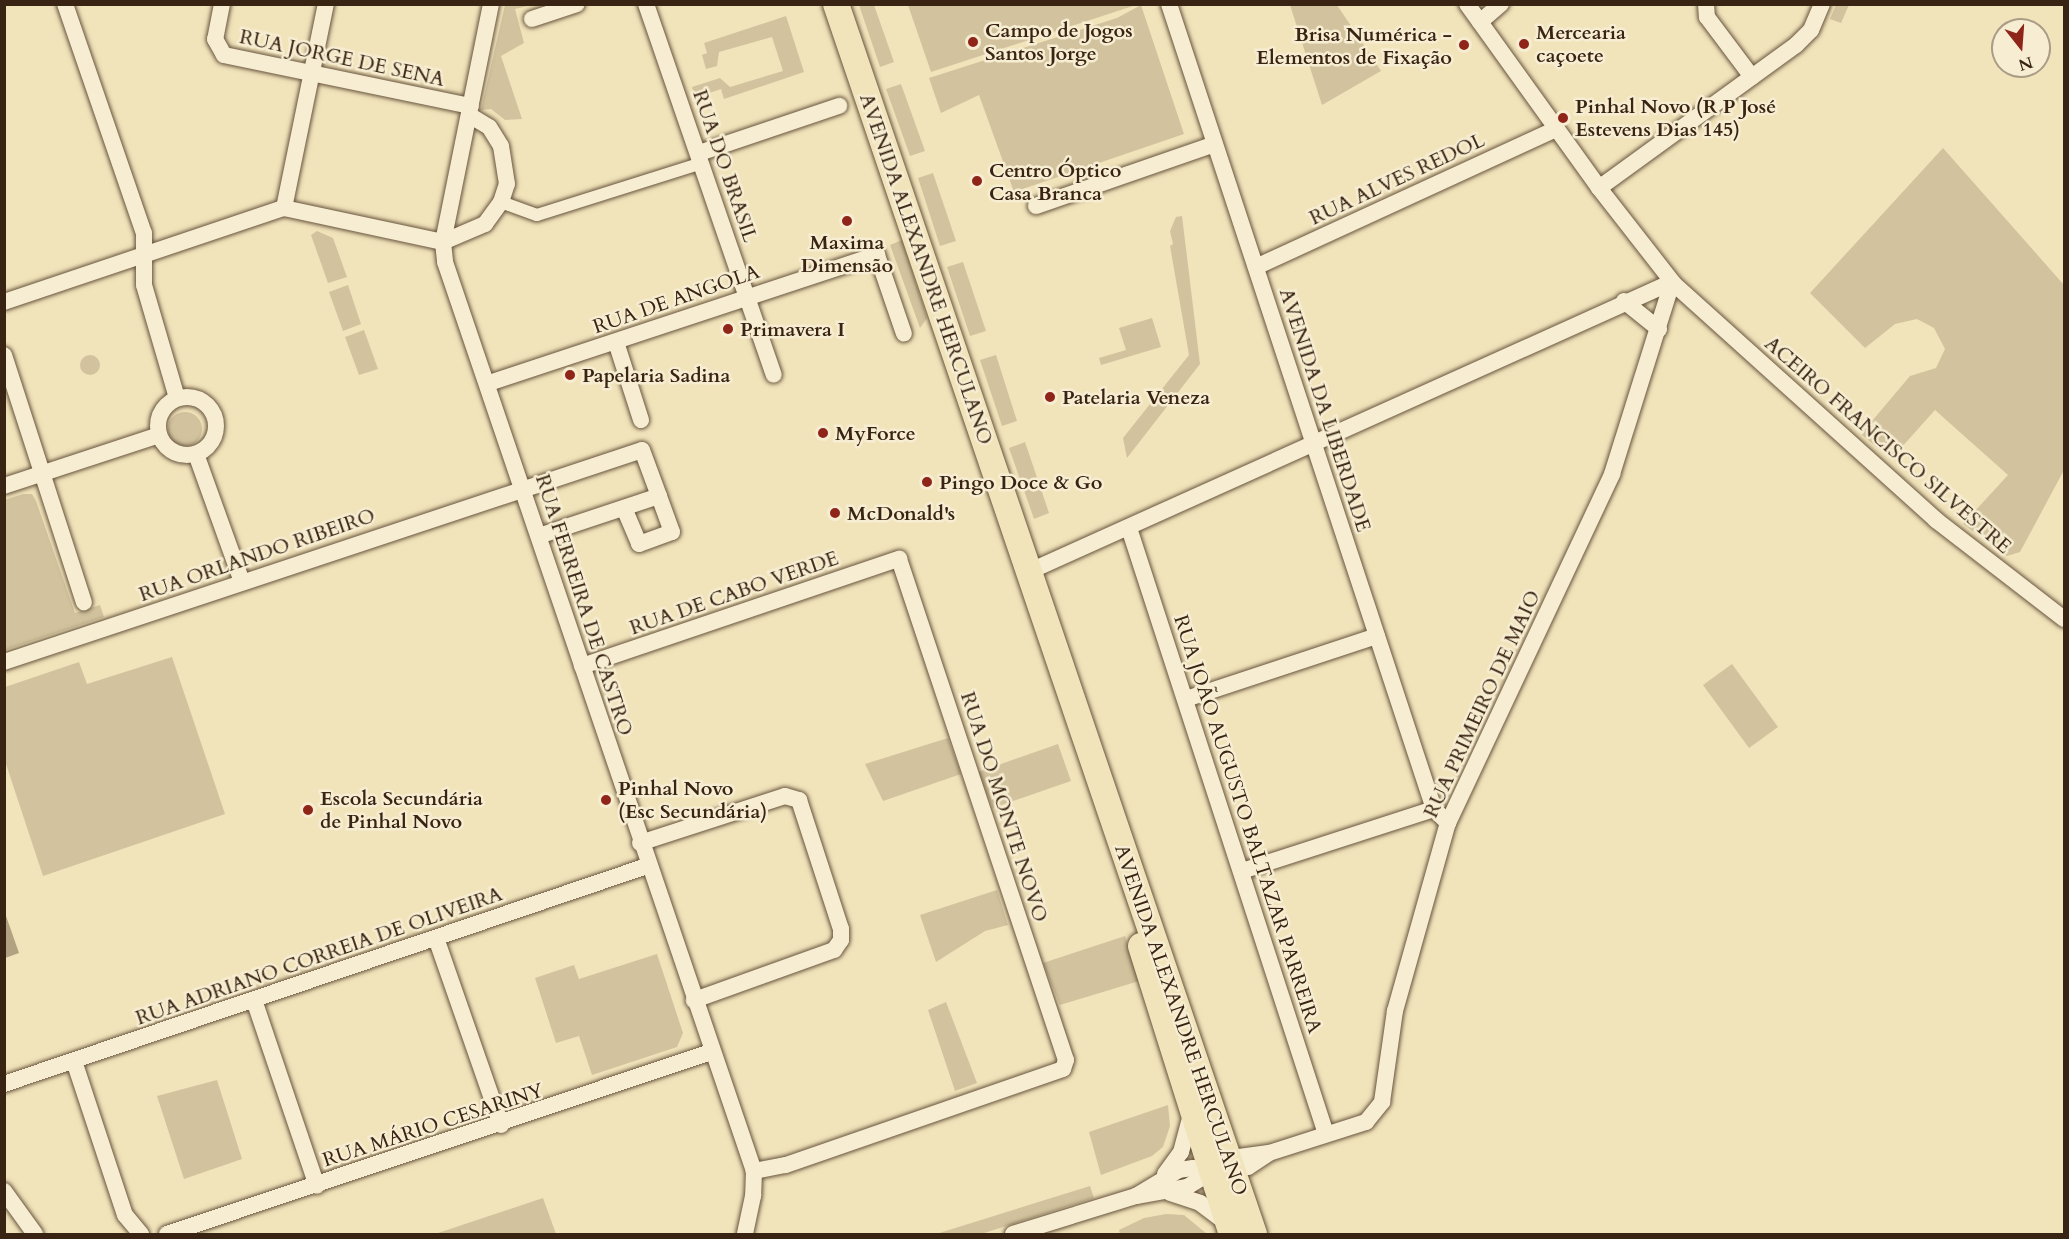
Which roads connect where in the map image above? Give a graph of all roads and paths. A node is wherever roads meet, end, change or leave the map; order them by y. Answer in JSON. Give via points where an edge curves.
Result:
{"nodes":[{"id":1,"x":65,"y":4,"type":"edge"},
{"id":2,"x":222,"y":4,"type":"edge"},
{"id":3,"x":326,"y":4,"type":"edge"},
{"id":4,"x":491,"y":4,"type":"edge"},
{"id":5,"x":577,"y":4,"type":"edge"},
{"id":6,"x":836,"y":4,"type":"edge"},
{"id":7,"x":1169,"y":4,"type":"edge"},
{"id":8,"x":1467,"y":4,"type":"edge"},
{"id":9,"x":1501,"y":4,"type":"edge"},
{"id":10,"x":1822,"y":4,"type":"edge"},
{"id":11,"x":647,"y":5,"type":"edge"},
{"id":12,"x":1706,"y":11,"type":"edge"},
{"id":13,"x":532,"y":19,"type":"dead end"},
{"id":14,"x":1480,"y":22,"type":"junction"},
{"id":15,"x":312,"y":73,"type":"junction"},
{"id":16,"x":1752,"y":77,"type":"junction"},
{"id":17,"x":839,"y":106,"type":"dead end"},
{"id":18,"x":470,"y":111,"type":"junction"},
{"id":19,"x":1557,"y":129,"type":"junction"},
{"id":20,"x":1215,"y":144,"type":"junction"},
{"id":21,"x":700,"y":158,"type":"junction"},
{"id":22,"x":1599,"y":188,"type":"junction"},
{"id":23,"x":501,"y":202,"type":"junction"},
{"id":24,"x":1036,"y":206,"type":"dead end"},
{"id":25,"x":284,"y":208,"type":"junction"},
{"id":26,"x":442,"y":242,"type":"junction"},
{"id":27,"x":141,"y":259,"type":"junction"},
{"id":28,"x":1256,"y":267,"type":"junction"},
{"id":29,"x":1672,"y":282,"type":"junction"},
{"id":30,"x":747,"y":297,"type":"junction"},
{"id":31,"x":4,"y":302,"type":"edge"},
{"id":32,"x":1624,"y":302,"type":"junction"},
{"id":33,"x":1659,"y":329,"type":"junction"},
{"id":34,"x":904,"y":334,"type":"dead end"},
{"id":35,"x":616,"y":342,"type":"junction"},
{"id":36,"x":4,"y":356,"type":"edge"},
{"id":37,"x":774,"y":375,"type":"dead end"},
{"id":38,"x":489,"y":383,"type":"junction"},
{"id":39,"x":177,"y":398,"type":"junction"},
{"id":40,"x":641,"y":420,"type":"dead end"},
{"id":41,"x":159,"y":435,"type":"junction"},
{"id":42,"x":1314,"y":446,"type":"junction"},
{"id":43,"x":196,"y":454,"type":"junction"},
{"id":44,"x":42,"y":473,"type":"junction"},
{"id":45,"x":4,"y":486,"type":"edge"},
{"id":46,"x":524,"y":488,"type":"junction"},
{"id":47,"x":659,"y":496,"type":"junction"},
{"id":48,"x":624,"y":508,"type":"junction"},
{"id":49,"x":1129,"y":528,"type":"junction"},
{"id":50,"x":539,"y":536,"type":"junction"},
{"id":51,"x":899,"y":559,"type":"joint"},
{"id":52,"x":1028,"y":572,"type":"junction"},
{"id":53,"x":242,"y":582,"type":"junction"},
{"id":54,"x":84,"y":602,"type":"dead end"},
{"id":55,"x":2064,"y":619,"type":"edge"},
{"id":56,"x":1377,"y":636,"type":"junction"},
{"id":57,"x":4,"y":662,"type":"edge"},
{"id":58,"x":582,"y":666,"type":"junction"},
{"id":59,"x":1185,"y":699,"type":"junction"},
{"id":60,"x":1107,"y":806,"type":"junction"},
{"id":61,"x":1434,"y":808,"type":"junction"},
{"id":62,"x":1448,"y":823,"type":"junction"},
{"id":63,"x":640,"y":843,"type":"junction"},
{"id":64,"x":647,"y":866,"type":"junction"},
{"id":65,"x":1242,"y":871,"type":"junction"},
{"id":66,"x":436,"y":938,"type":"junction"},
{"id":67,"x":254,"y":1000,"type":"junction"},
{"id":68,"x":694,"y":1000,"type":"junction"},
{"id":69,"x":711,"y":1052,"type":"junction"},
{"id":70,"x":74,"y":1061,"type":"junction"},
{"id":71,"x":4,"y":1084,"type":"edge"},
{"id":72,"x":1191,"y":1110,"type":"junction"},
{"id":73,"x":501,"y":1125,"type":"junction"},
{"id":74,"x":1326,"y":1134,"type":"junction"},
{"id":75,"x":1221,"y":1169,"type":"junction"},
{"id":76,"x":753,"y":1171,"type":"junction"},
{"id":77,"x":317,"y":1186,"type":"junction"},
{"id":78,"x":1157,"y":1186,"type":"junction"},
{"id":79,"x":4,"y":1191,"type":"edge"},
{"id":80,"x":1230,"y":1229,"type":"edge"},
{"id":81,"x":35,"y":1234,"type":"edge"},
{"id":82,"x":141,"y":1234,"type":"edge"},
{"id":83,"x":167,"y":1234,"type":"edge"},
{"id":84,"x":745,"y":1234,"type":"edge"},
{"id":85,"x":1013,"y":1234,"type":"edge"},
{"id":86,"x":1254,"y":1234,"type":"edge"}],
"edges":[{"from":1,"to":27,"type":"street","via":[[144,233]]},
{"from":2,"to":15,"type":"street","name":"RUA JORGE DE SENA","via":[[215,39],[219,52]]},
{"from":3,"to":15,"type":"street"},
{"from":4,"to":18,"type":"street","name":"RUA FERREIRA DE CASTRO"},
{"from":5,"to":13,"type":"street"},
{"from":6,"to":52,"type":"main road","name":"AVENIDA ALEXANDRE HERCULANO"},
{"from":7,"to":20,"type":"street","name":"AVENIDA DA LIBERDADE"},
{"from":8,"to":14,"type":"street","name":"ACEIRO FRANCISCO SILVESTRE"},
{"from":9,"to":14,"type":"street"},
{"from":10,"to":16,"type":"street","via":[[1804,38]]},
{"from":11,"to":21,"type":"street","name":"RUA DO BRASIL"},
{"from":12,"to":16,"type":"street"},
{"from":14,"to":19,"type":"street","name":"ACEIRO FRANCISCO SILVESTRE"},
{"from":15,"to":18,"type":"street","name":"RUA JORGE DE SENA"},
{"from":15,"to":25,"type":"street"},
{"from":16,"to":22,"type":"street"},
{"from":17,"to":21,"type":"street"},
{"from":18,"to":23,"type":"street","via":[[489,127],[501,146],[507,169]]},
{"from":18,"to":26,"type":"street","name":"RUA FERREIRA DE CASTRO"},
{"from":19,"to":22,"type":"street","name":"ACEIRO FRANCISCO SILVESTRE"},
{"from":19,"to":28,"type":"street","name":"RUA ALVES REDOL"},
{"from":20,"to":24,"type":"street"},
{"from":20,"to":28,"type":"street","name":"AVENIDA DA LIBERDADE"},
{"from":21,"to":23,"type":"street","via":[[537,214]]},
{"from":21,"to":30,"type":"street","name":"RUA DO BRASIL"},
{"from":22,"to":29,"type":"street","name":"ACEIRO FRANCISCO SILVESTRE"},
{"from":23,"to":26,"type":"street","via":[[485,224]]},
{"from":25,"to":26,"type":"street"},
{"from":25,"to":27,"type":"street"},
{"from":26,"to":38,"type":"street","name":"RUA FERREIRA DE CASTRO","via":[[445,262]]},
{"from":27,"to":31,"type":"street"},
{"from":27,"to":39,"type":"street","via":[[144,285]]},
{"from":28,"to":42,"type":"street","name":"AVENIDA DA LIBERDADE"},
{"from":29,"to":32,"type":"street"},
{"from":29,"to":33,"type":"street","name":"RUA PRIMEIRO DE MAIO"},
{"from":29,"to":55,"type":"street","name":"ACEIRO FRANCISCO SILVESTRE","via":[[1936,520]]},
{"from":30,"to":34,"type":"street","name":"RUA DE ANGOLA","via":[[877,255]]},
{"from":30,"to":35,"type":"street","name":"RUA DE ANGOLA"},
{"from":30,"to":37,"type":"street","name":"RUA DO BRASIL"},
{"from":32,"to":33,"type":"street"},
{"from":32,"to":42,"type":"street"},
{"from":33,"to":62,"type":"street","name":"RUA PRIMEIRO DE MAIO","via":[[1612,474]]},
{"from":35,"to":38,"type":"street","name":"RUA DE ANGOLA"},
{"from":35,"to":40,"type":"street"},
{"from":36,"to":44,"type":"street"},
{"from":38,"to":46,"type":"street","name":"RUA FERREIRA DE CASTRO"},
{"from":39,"to":41,"type":"street","via":[[161,410]]},
{"from":39,"to":43,"type":"street","via":[[202,400],[215,416],[212,441]]},
{"from":41,"to":43,"type":"street","via":[[171,451]]},
{"from":41,"to":44,"type":"street"},
{"from":42,"to":49,"type":"street"},
{"from":42,"to":56,"type":"street","name":"AVENIDA DA LIBERDADE"},
{"from":43,"to":53,"type":"street"},
{"from":44,"to":45,"type":"street"},
{"from":44,"to":54,"type":"street"},
{"from":46,"to":47,"type":"street","name":"RUA ORLANDO RIBEIRO","via":[[642,450]]},
{"from":46,"to":50,"type":"street","name":"RUA FERREIRA DE CASTRO"},
{"from":46,"to":53,"type":"street","name":"RUA ORLANDO RIBEIRO"},
{"from":47,"to":48,"type":"street"},
{"from":47,"to":48,"type":"street","via":[[672,532],[639,543]]},
{"from":48,"to":50,"type":"street"},
{"from":49,"to":52,"type":"street"},
{"from":49,"to":59,"type":"street","name":"RUA JOÃO AUGUSTO BALTAZAR PARREIRA"},
{"from":50,"to":58,"type":"street","name":"RUA FERREIRA DE CASTRO"},
{"from":51,"to":58,"type":"street","name":"RUA DE CABO VERDE"},
{"from":51,"to":76,"type":"street","name":"RUA DO MONTE NOVO","via":[[1066,1060],[1063,1069],[785,1165]]},
{"from":52,"to":60,"type":"main road","name":"AVENIDA ALEXANDRE HERCULANO"},
{"from":53,"to":57,"type":"street","name":"RUA ORLANDO RIBEIRO"},
{"from":56,"to":59,"type":"street"},
{"from":56,"to":61,"type":"street","name":"AVENIDA DA LIBERDADE"},
{"from":58,"to":63,"type":"street","name":"RUA FERREIRA DE CASTRO"},
{"from":59,"to":65,"type":"street","name":"RUA JOÃO AUGUSTO BALTAZAR PARREIRA"},
{"from":60,"to":72,"type":"main road","name":"AVENIDA ALEXANDRE HERCULANO","via":[[1136,929]]},
{"from":60,"to":75,"type":"main road","name":"AVENIDA ALEXANDRE HERCULANO"},
{"from":61,"to":62,"type":"street","name":"AVENIDA DA LIBERDADE"},
{"from":61,"to":65,"type":"street"},
{"from":62,"to":74,"type":"street","name":"RUA PRIMEIRO DE MAIO","via":[[1395,1011],[1382,1102],[1366,1122]]},
{"from":63,"to":64,"type":"street","name":"RUA FERREIRA DE CASTRO"},
{"from":63,"to":68,"type":"street","via":[[784,796],[799,800],[842,940],[834,951]]},
{"from":64,"to":66,"type":"street","name":"RUA ADRIANO CORREIA DE OLIVEIRA"},
{"from":64,"to":68,"type":"street","name":"RUA FERREIRA DE CASTRO"},
{"from":65,"to":74,"type":"street","name":"RUA JOÃO AUGUSTO BALTAZAR PARREIRA"},
{"from":66,"to":67,"type":"street","name":"RUA ADRIANO CORREIA DE OLIVEIRA"},
{"from":66,"to":73,"type":"street"},
{"from":67,"to":70,"type":"street","name":"RUA ADRIANO CORREIA DE OLIVEIRA"},
{"from":67,"to":77,"type":"street"},
{"from":68,"to":69,"type":"street","name":"RUA FERREIRA DE CASTRO"},
{"from":69,"to":73,"type":"street","name":"RUA MÁRIO CESARINY"},
{"from":69,"to":76,"type":"street","name":"RUA FERREIRA DE CASTRO"},
{"from":70,"to":71,"type":"street","name":"RUA ADRIANO CORREIA DE OLIVEIRA"},
{"from":70,"to":82,"type":"street","via":[[125,1215]]},
{"from":72,"to":75,"type":"main road","name":"AVENIDA ALEXANDRE HERCULANO"},
{"from":72,"to":78,"type":"street","via":[[1181,1152]]},
{"from":73,"to":77,"type":"street","name":"RUA MÁRIO CESARINY"},
{"from":74,"to":75,"type":"street","name":"RUA PRIMEIRO DE MAIO","via":[[1269,1153],[1239,1157]]},
{"from":75,"to":78,"type":"street","name":"RUA PRIMEIRO DE MAIO","via":[[1195,1185]]},
{"from":75,"to":80,"type":"main road","name":"AVENIDA ALEXANDRE HERCULANO"},
{"from":75,"to":86,"type":"main road","name":"AVENIDA ALEXANDRE HERCULANO"},
{"from":76,"to":84,"type":"street","name":"RUA FERREIRA DE CASTRO","via":[[751,1213]]},
{"from":77,"to":83,"type":"street","name":"RUA MÁRIO CESARINY"},
{"from":78,"to":80,"type":"street","via":[[1193,1199]]},
{"from":78,"to":85,"type":"street","name":"RUA PRIMEIRO DE MAIO"},
{"from":79,"to":81,"type":"street"}]}
